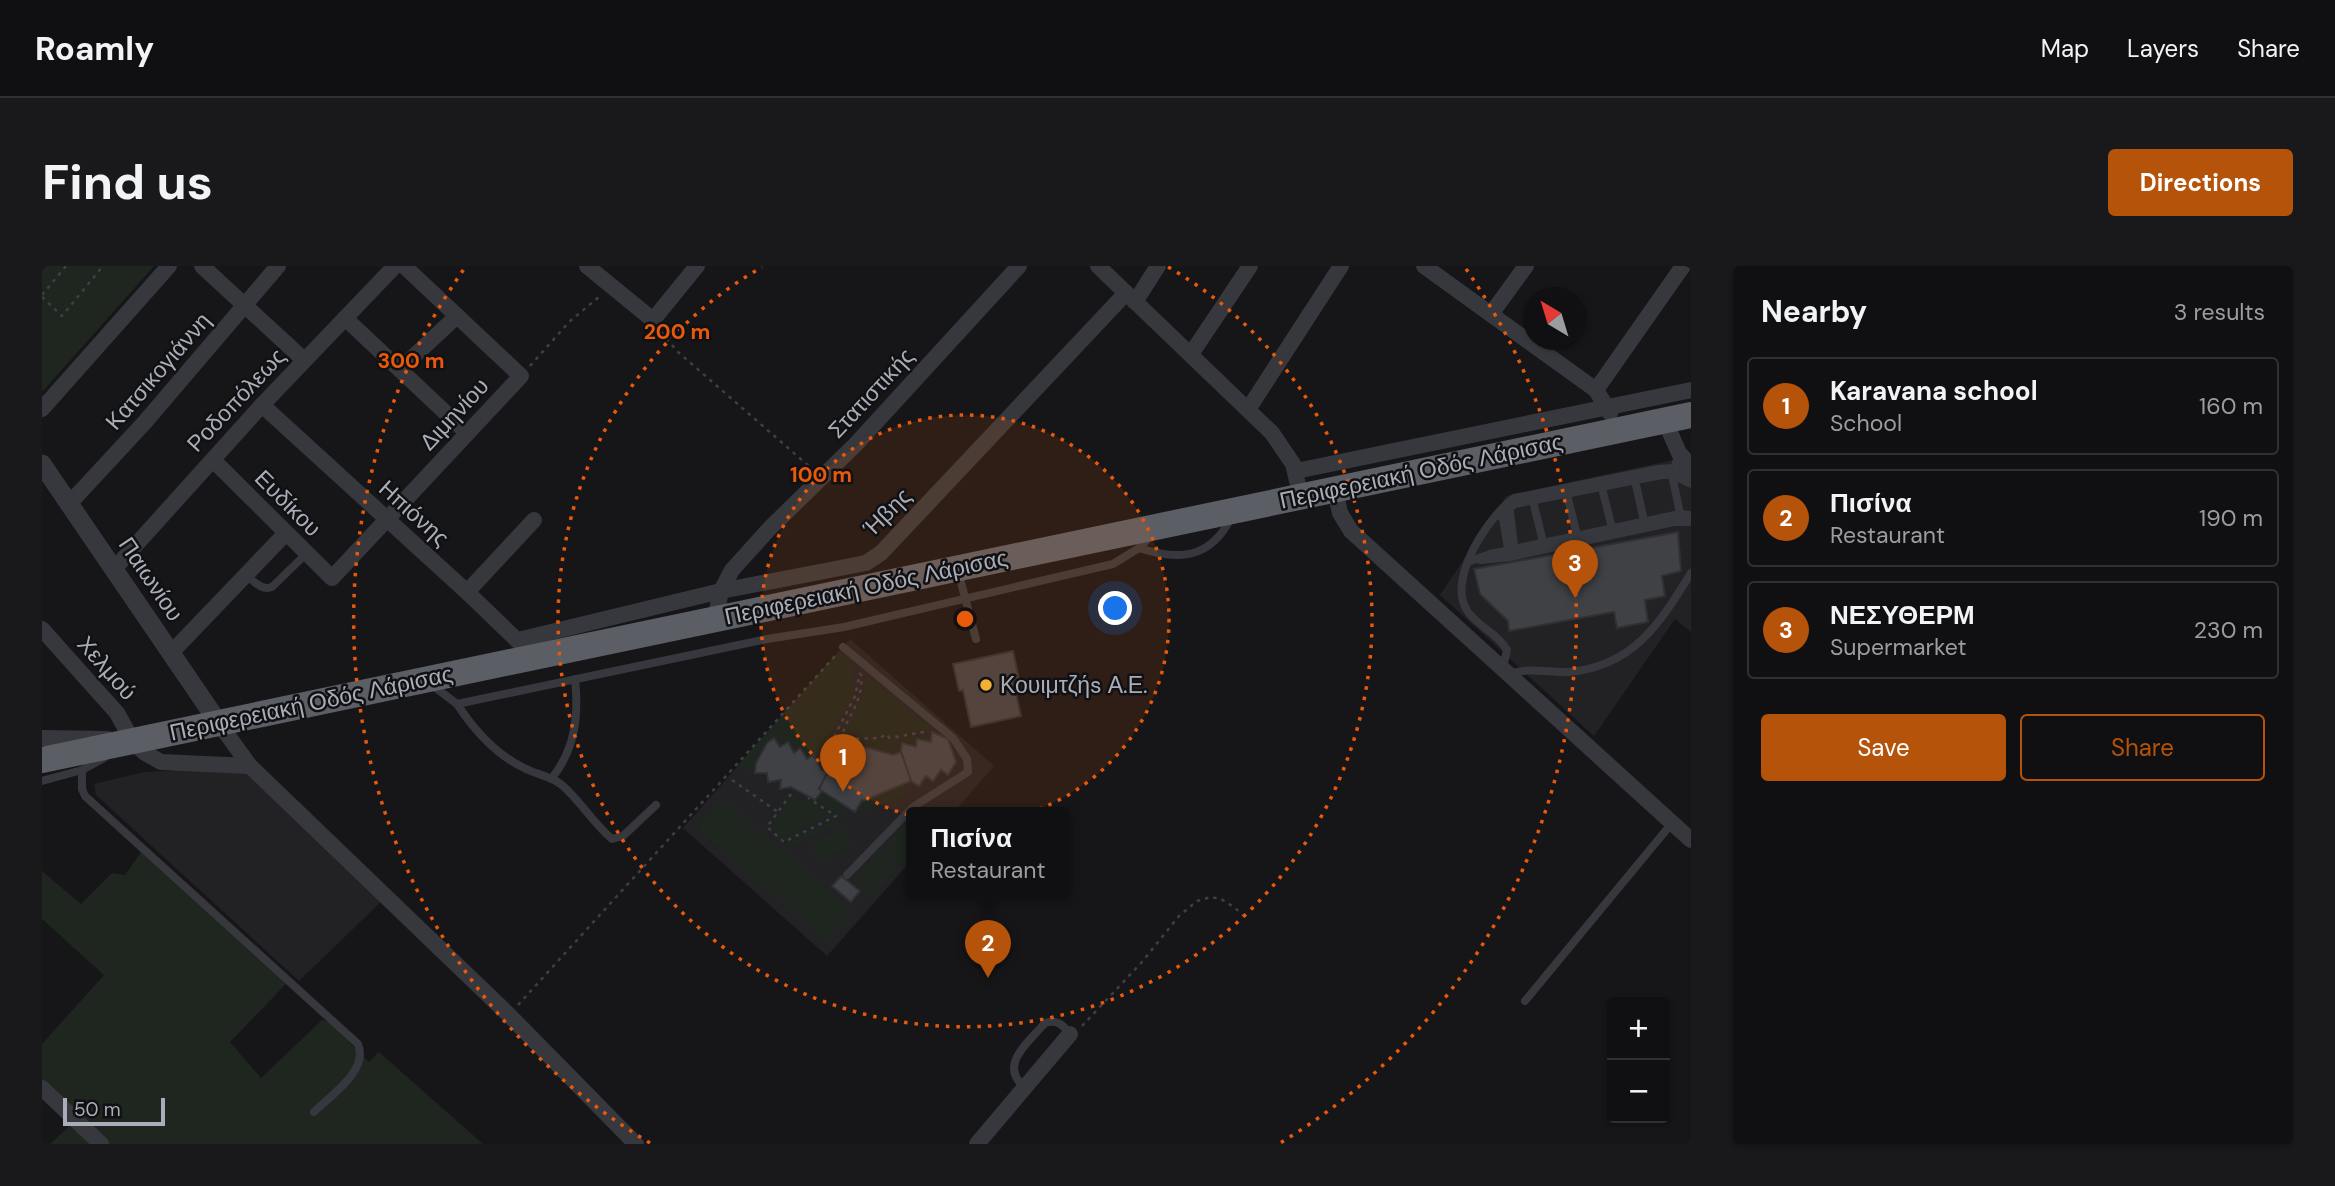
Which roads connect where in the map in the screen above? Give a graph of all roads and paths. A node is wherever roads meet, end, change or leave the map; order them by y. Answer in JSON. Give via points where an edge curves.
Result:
{"nodes":[{"id":1,"x":66,"y":266,"type":"edge"},
{"id":2,"x":103,"y":266,"type":"edge"},
{"id":3,"x":169,"y":266,"type":"edge"},
{"id":4,"x":202,"y":266,"type":"edge"},
{"id":5,"x":278,"y":266,"type":"edge"},
{"id":6,"x":395,"y":266,"type":"edge"},
{"id":7,"x":404,"y":266,"type":"edge"},
{"id":8,"x":587,"y":266,"type":"edge"},
{"id":9,"x":697,"y":266,"type":"edge"},
{"id":10,"x":1019,"y":266,"type":"edge"},
{"id":11,"x":1098,"y":266,"type":"edge"},
{"id":12,"x":1158,"y":266,"type":"edge"},
{"id":13,"x":1250,"y":266,"type":"edge"},
{"id":14,"x":1341,"y":266,"type":"edge"},
{"id":15,"x":1424,"y":266,"type":"edge"},
{"id":16,"x":1526,"y":266,"type":"edge"},
{"id":17,"x":1683,"y":266,"type":"edge"},
{"id":18,"x":614,"y":288,"type":"junction"},
{"id":19,"x":42,"y":296,"type":"edge"},
{"id":20,"x":1130,"y":298,"type":"junction"},
{"id":21,"x":246,"y":306,"type":"junction"},
{"id":22,"x":1491,"y":314,"type":"junction"},
{"id":23,"x":457,"y":316,"type":"junction"},
{"id":24,"x":345,"y":318,"type":"junction"},
{"id":25,"x":653,"y":320,"type":"junction"},
{"id":26,"x":1191,"y":354,"type":"junction"},
{"id":27,"x":304,"y":360,"type":"junction"},
{"id":28,"x":400,"y":369,"type":"junction"},
{"id":29,"x":521,"y":376,"type":"junction"},
{"id":30,"x":1596,"y":390,"type":"junction"},
{"id":31,"x":1691,"y":390,"type":"edge"},
{"id":32,"x":262,"y":405,"type":"junction"},
{"id":33,"x":1249,"y":408,"type":"junction"},
{"id":34,"x":42,"y":409,"type":"edge"},
{"id":35,"x":1691,"y":415,"type":"edge"},
{"id":36,"x":1611,"y":419,"type":"junction"},
{"id":37,"x":1665,"y":421,"type":"junction"},
{"id":38,"x":467,"y":433,"type":"junction"},
{"id":39,"x":212,"y":460,"type":"junction"},
{"id":40,"x":1675,"y":465,"type":"junction"},
{"id":41,"x":1691,"y":466,"type":"edge"},
{"id":42,"x":1691,"y":475,"type":"edge"},
{"id":43,"x":46,"y":476,"type":"edge"},
{"id":44,"x":822,"y":477,"type":"junction"},
{"id":45,"x":1634,"y":478,"type":"junction"},
{"id":46,"x":1298,"y":484,"type":"junction"},
{"id":47,"x":1691,"y":484,"type":"edge"},
{"id":48,"x":1601,"y":485,"type":"junction"},
{"id":49,"x":1335,"y":489,"type":"junction"},
{"id":50,"x":1566,"y":491,"type":"junction"},
{"id":51,"x":1532,"y":498,"type":"junction"},
{"id":52,"x":69,"y":504,"type":"junction"},
{"id":53,"x":1506,"y":507,"type":"junction"},
{"id":54,"x":1235,"y":510,"type":"junction"},
{"id":55,"x":1691,"y":515,"type":"edge"},
{"id":56,"x":1681,"y":518,"type":"junction"},
{"id":57,"x":387,"y":519,"type":"junction"},
{"id":58,"x":534,"y":520,"type":"dead end"},
{"id":59,"x":1691,"y":522,"type":"edge"},
{"id":60,"x":1645,"y":525,"type":"junction"},
{"id":61,"x":1160,"y":526,"type":"junction"},
{"id":62,"x":1613,"y":532,"type":"junction"},
{"id":63,"x":286,"y":533,"type":"junction"},
{"id":64,"x":1578,"y":539,"type":"junction"},
{"id":65,"x":1544,"y":546,"type":"junction"},
{"id":66,"x":1139,"y":548,"type":"junction"},
{"id":67,"x":307,"y":553,"type":"junction"},
{"id":68,"x":1512,"y":553,"type":"junction"},
{"id":69,"x":1468,"y":562,"type":"junction"},
{"id":70,"x":114,"y":568,"type":"junction"},
{"id":71,"x":957,"y":568,"type":"junction"},
{"id":72,"x":1691,"y":573,"type":"edge"},
{"id":73,"x":246,"y":575,"type":"junction"},
{"id":74,"x":332,"y":578,"type":"joint"},
{"id":75,"x":721,"y":591,"type":"junction"},
{"id":76,"x":467,"y":592,"type":"junction"},
{"id":77,"x":964,"y":598,"type":"junction"},
{"id":78,"x":715,"y":619,"type":"junction"},
{"id":79,"x":42,"y":629,"type":"edge"},
{"id":80,"x":976,"y":639,"type":"dead end"},
{"id":81,"x":843,"y":647,"type":"joint"},
{"id":82,"x":525,"y":649,"type":"junction"},
{"id":83,"x":171,"y":653,"type":"junction"},
{"id":84,"x":1506,"y":671,"type":"junction"},
{"id":85,"x":424,"y":679,"type":"junction"},
{"id":86,"x":575,"y":679,"type":"junction"},
{"id":87,"x":457,"y":704,"type":"junction"},
{"id":88,"x":218,"y":722,"type":"junction"},
{"id":89,"x":942,"y":729,"type":"junction"},
{"id":90,"x":42,"y":738,"type":"edge"},
{"id":91,"x":839,"y":739,"type":"junction"},
{"id":92,"x":132,"y":740,"type":"junction"},
{"id":93,"x":42,"y":760,"type":"edge"},
{"id":94,"x":250,"y":766,"type":"junction"},
{"id":95,"x":838,"y":769,"type":"dead end"},
{"id":96,"x":82,"y":770,"type":"junction"},
{"id":97,"x":552,"y":778,"type":"junction"},
{"id":98,"x":732,"y":780,"type":"dead end"},
{"id":99,"x":42,"y":781,"type":"edge"},
{"id":100,"x":790,"y":794,"type":"dead end"},
{"id":101,"x":808,"y":798,"type":"dead end"},
{"id":102,"x":656,"y":805,"type":"dead end"},
{"id":103,"x":914,"y":807,"type":"edge"},
{"id":104,"x":778,"y":812,"type":"junction"},
{"id":105,"x":906,"y":815,"type":"edge"},
{"id":106,"x":1672,"y":823,"type":"junction"},
{"id":107,"x":1691,"y":840,"type":"edge"},
{"id":108,"x":847,"y":875,"type":"dead end"},
{"id":109,"x":1248,"y":920,"type":"dead end"},
{"id":110,"x":1525,"y":1001,"type":"dead end"},
{"id":111,"x":509,"y":1016,"type":"junction"},
{"id":112,"x":1070,"y":1034,"type":"junction"},
{"id":113,"x":1024,"y":1087,"type":"junction"},
{"id":114,"x":42,"y":1088,"type":"edge"},
{"id":115,"x":314,"y":1112,"type":"dead end"},
{"id":116,"x":101,"y":1144,"type":"edge"},
{"id":117,"x":636,"y":1144,"type":"edge"},
{"id":118,"x":977,"y":1144,"type":"edge"}],
"edges":[{"from":1,"to":19,"type":"path"},
{"from":2,"to":19,"type":"path","via":[[62,316]]},
{"from":3,"to":34,"type":"street"},
{"from":4,"to":21,"type":"street"},
{"from":5,"to":21,"type":"street","name":"Κατσικογιάννη"},
{"from":6,"to":24,"type":"street","name":"Ροδοπόλεως"},
{"from":7,"to":23,"type":"street"},
{"from":8,"to":18,"type":"street"},
{"from":9,"to":25,"type":"street"},
{"from":10,"to":44,"type":"street","name":"Στατιστικής"},
{"from":11,"to":20,"type":"street"},
{"from":12,"to":20,"type":"street","name":"Ήβης"},
{"from":13,"to":26,"type":"street"},
{"from":14,"to":33,"type":"street"},
{"from":15,"to":22,"type":"street"},
{"from":16,"to":22,"type":"street"},
{"from":17,"to":30,"type":"street"},
{"from":18,"to":25,"type":"street"},
{"from":18,"to":29,"type":"path","name":"Διμηνίου","via":[[569,322]]},
{"from":20,"to":26,"type":"street"},
{"from":20,"to":75,"type":"street","name":"Ήβης","via":[[881,553],[866,563]]},
{"from":21,"to":27,"type":"street"},
{"from":21,"to":52,"type":"street","name":"Κατσικογιάννη"},
{"from":22,"to":30,"type":"street"},
{"from":23,"to":28,"type":"street"},
{"from":23,"to":29,"type":"street"},
{"from":24,"to":27,"type":"street","name":"Ροδοπόλεως"},
{"from":24,"to":28,"type":"street"},
{"from":25,"to":44,"type":"path","via":[[678,352]]},
{"from":26,"to":33,"type":"street"},
{"from":27,"to":32,"type":"street","name":"Ροδοπόλεως"},
{"from":28,"to":38,"type":"street"},
{"from":29,"to":38,"type":"street","name":"Διμηνίου"},
{"from":30,"to":36,"type":"street"},
{"from":31,"to":36,"type":"street"},
{"from":32,"to":39,"type":"street","name":"Ροδοπόλεως"},
{"from":32,"to":57,"type":"street","name":"Ηπιόνης"},
{"from":33,"to":46,"type":"street","via":[[1282,445]]},
{"from":35,"to":37,"type":"highway","name":"Περιφερειακή Οδός Λάρισας"},
{"from":36,"to":37,"type":"highway","name":"Περιφερειακή Οδός Λάρισας"},
{"from":36,"to":46,"type":"street"},
{"from":36,"to":49,"type":"highway","name":"Περιφερειακή Οδός Λάρισας"},
{"from":37,"to":40,"type":"street"},
{"from":38,"to":57,"type":"street","name":"Διμηνίου"},
{"from":39,"to":63,"type":"street","name":"Ευδίκου"},
{"from":39,"to":70,"type":"street","name":"Ροδοπόλεως"},
{"from":40,"to":41,"type":"street"},
{"from":40,"to":42,"type":"lane"},
{"from":40,"to":45,"type":"lane"},
{"from":40,"to":47,"type":"lane"},
{"from":40,"to":56,"type":"lane"},
{"from":43,"to":52,"type":"street","name":"Παιωνίου"},
{"from":44,"to":75,"type":"street","name":"Στατιστικής","via":[[744,555]]},
{"from":45,"to":48,"type":"lane"},
{"from":45,"to":60,"type":"lane"},
{"from":46,"to":49,"type":"highway","name":"Περιφερειακή Οδός Λάρισας"},
{"from":46,"to":54,"type":"highway","name":"Περιφερειακή Οδός Λάρισας"},
{"from":48,"to":50,"type":"lane"},
{"from":48,"to":62,"type":"lane"},
{"from":49,"to":84,"type":"street","via":[[1340,513],[1352,531]]},
{"from":50,"to":51,"type":"lane"},
{"from":50,"to":64,"type":"lane"},
{"from":51,"to":53,"type":"lane"},
{"from":51,"to":65,"type":"lane"},
{"from":52,"to":70,"type":"street","name":"Παιωνίου"},
{"from":53,"to":68,"type":"lane"},
{"from":53,"to":69,"type":"lane"},
{"from":54,"to":61,"type":"highway","name":"Περιφερειακή Οδός Λάρισας"},
{"from":54,"to":66,"type":"lane","via":[[1223,533],[1200,551],[1173,556]]},
{"from":55,"to":56,"type":"lane"},
{"from":56,"to":59,"type":"lane"},
{"from":56,"to":60,"type":"lane"},
{"from":57,"to":74,"type":"street","name":"Διμηνίου"},
{"from":57,"to":76,"type":"street","name":"Ηπιόνης"},
{"from":58,"to":76,"type":"street"},
{"from":60,"to":62,"type":"lane"},
{"from":61,"to":66,"type":"lane"},
{"from":61,"to":71,"type":"highway","name":"Περιφερειακή Οδός Λάρισας"},
{"from":62,"to":64,"type":"lane"},
{"from":63,"to":67,"type":"street","name":"Ευδίκου"},
{"from":63,"to":73,"type":"street"},
{"from":64,"to":65,"type":"lane"},
{"from":65,"to":68,"type":"lane"},
{"from":66,"to":77,"type":"lane","via":[[1113,564]]},
{"from":67,"to":73,"type":"lane","via":[[267,589]]},
{"from":67,"to":74,"type":"street","name":"Ευδίκου"},
{"from":68,"to":69,"type":"lane"},
{"from":69,"to":84,"type":"lane","via":[[1463,601],[1480,626],[1504,644]]},
{"from":70,"to":83,"type":"street","name":"Παιωνίου"},
{"from":71,"to":77,"type":"lane"},
{"from":71,"to":78,"type":"highway","name":"Περιφερειακή Οδός Λάρισας"},
{"from":72,"to":84,"type":"lane","via":[[1649,635],[1632,649],[1580,670]]},
{"from":73,"to":83,"type":"street"},
{"from":75,"to":78,"type":"street","name":"Στατιστικής"},
{"from":75,"to":82,"type":"street","name":"Ήβης"},
{"from":76,"to":82,"type":"street","name":"Ηπιόνης"},
{"from":77,"to":80,"type":"lane"},
{"from":77,"to":86,"type":"lane","via":[[844,627]]},
{"from":78,"to":82,"type":"highway","name":"Περιφερειακή Οδός Λάρισας"},
{"from":79,"to":92,"type":"street","name":"Χελμού","via":[[117,713]]},
{"from":81,"to":89,"type":"lane"},
{"from":81,"to":111,"type":"path"},
{"from":82,"to":85,"type":"highway","name":"Περιφερειακή Οδός Λάρισας"},
{"from":83,"to":88,"type":"street","name":"Παιωνίου"},
{"from":84,"to":106,"type":"street"},
{"from":85,"to":87,"type":"lane"},
{"from":85,"to":88,"type":"highway","name":"Περιφερειακή Οδός Λάρισας"},
{"from":86,"to":87,"type":"lane"},
{"from":86,"to":97,"type":"lane","via":[[575,730],[563,765]]},
{"from":87,"to":97,"type":"lane","via":[[497,751],[513,763]]},
{"from":88,"to":92,"type":"highway","name":"Περιφερειακή Οδός Λάρισας"},
{"from":88,"to":94,"type":"street"},
{"from":89,"to":91,"type":"path","via":[[890,738],[885,734],[881,738]]},
{"from":89,"to":103,"type":"lane","via":[[967,759],[968,772]]},
{"from":90,"to":92,"type":"street"},
{"from":91,"to":91,"type":"path","via":[[833,738],[855,696],[860,671],[860,698]]},
{"from":91,"to":95,"type":"path","via":[[840,753],[833,757]]},
{"from":92,"to":93,"type":"highway","name":"Περιφερειακή Οδός Λάρισας"},
{"from":92,"to":94,"type":"street","via":[[161,762]]},
{"from":92,"to":96,"type":"lane"},
{"from":94,"to":111,"type":"street"},
{"from":96,"to":99,"type":"lane"},
{"from":96,"to":115,"type":"lane","via":[[85,796],[358,1044],[362,1052],[354,1072]]},
{"from":97,"to":102,"type":"lane","via":[[612,839],[622,836]]},
{"from":98,"to":104,"type":"path"},
{"from":100,"to":104,"type":"path"},
{"from":101,"to":104,"type":"path","via":[[836,816],[784,842],[767,827]]},
{"from":105,"to":108,"type":"lane"},
{"from":106,"to":107,"type":"street"},
{"from":106,"to":110,"type":"lane"},
{"from":109,"to":112,"type":"path","via":[[1221,899],[1197,901],[1087,1022]]},
{"from":111,"to":117,"type":"street"},
{"from":112,"to":113,"type":"street"},
{"from":112,"to":113,"type":"lane","via":[[1059,1023],[1045,1023],[1012,1066]]},
{"from":113,"to":118,"type":"street"},
{"from":114,"to":116,"type":"street"}]}
